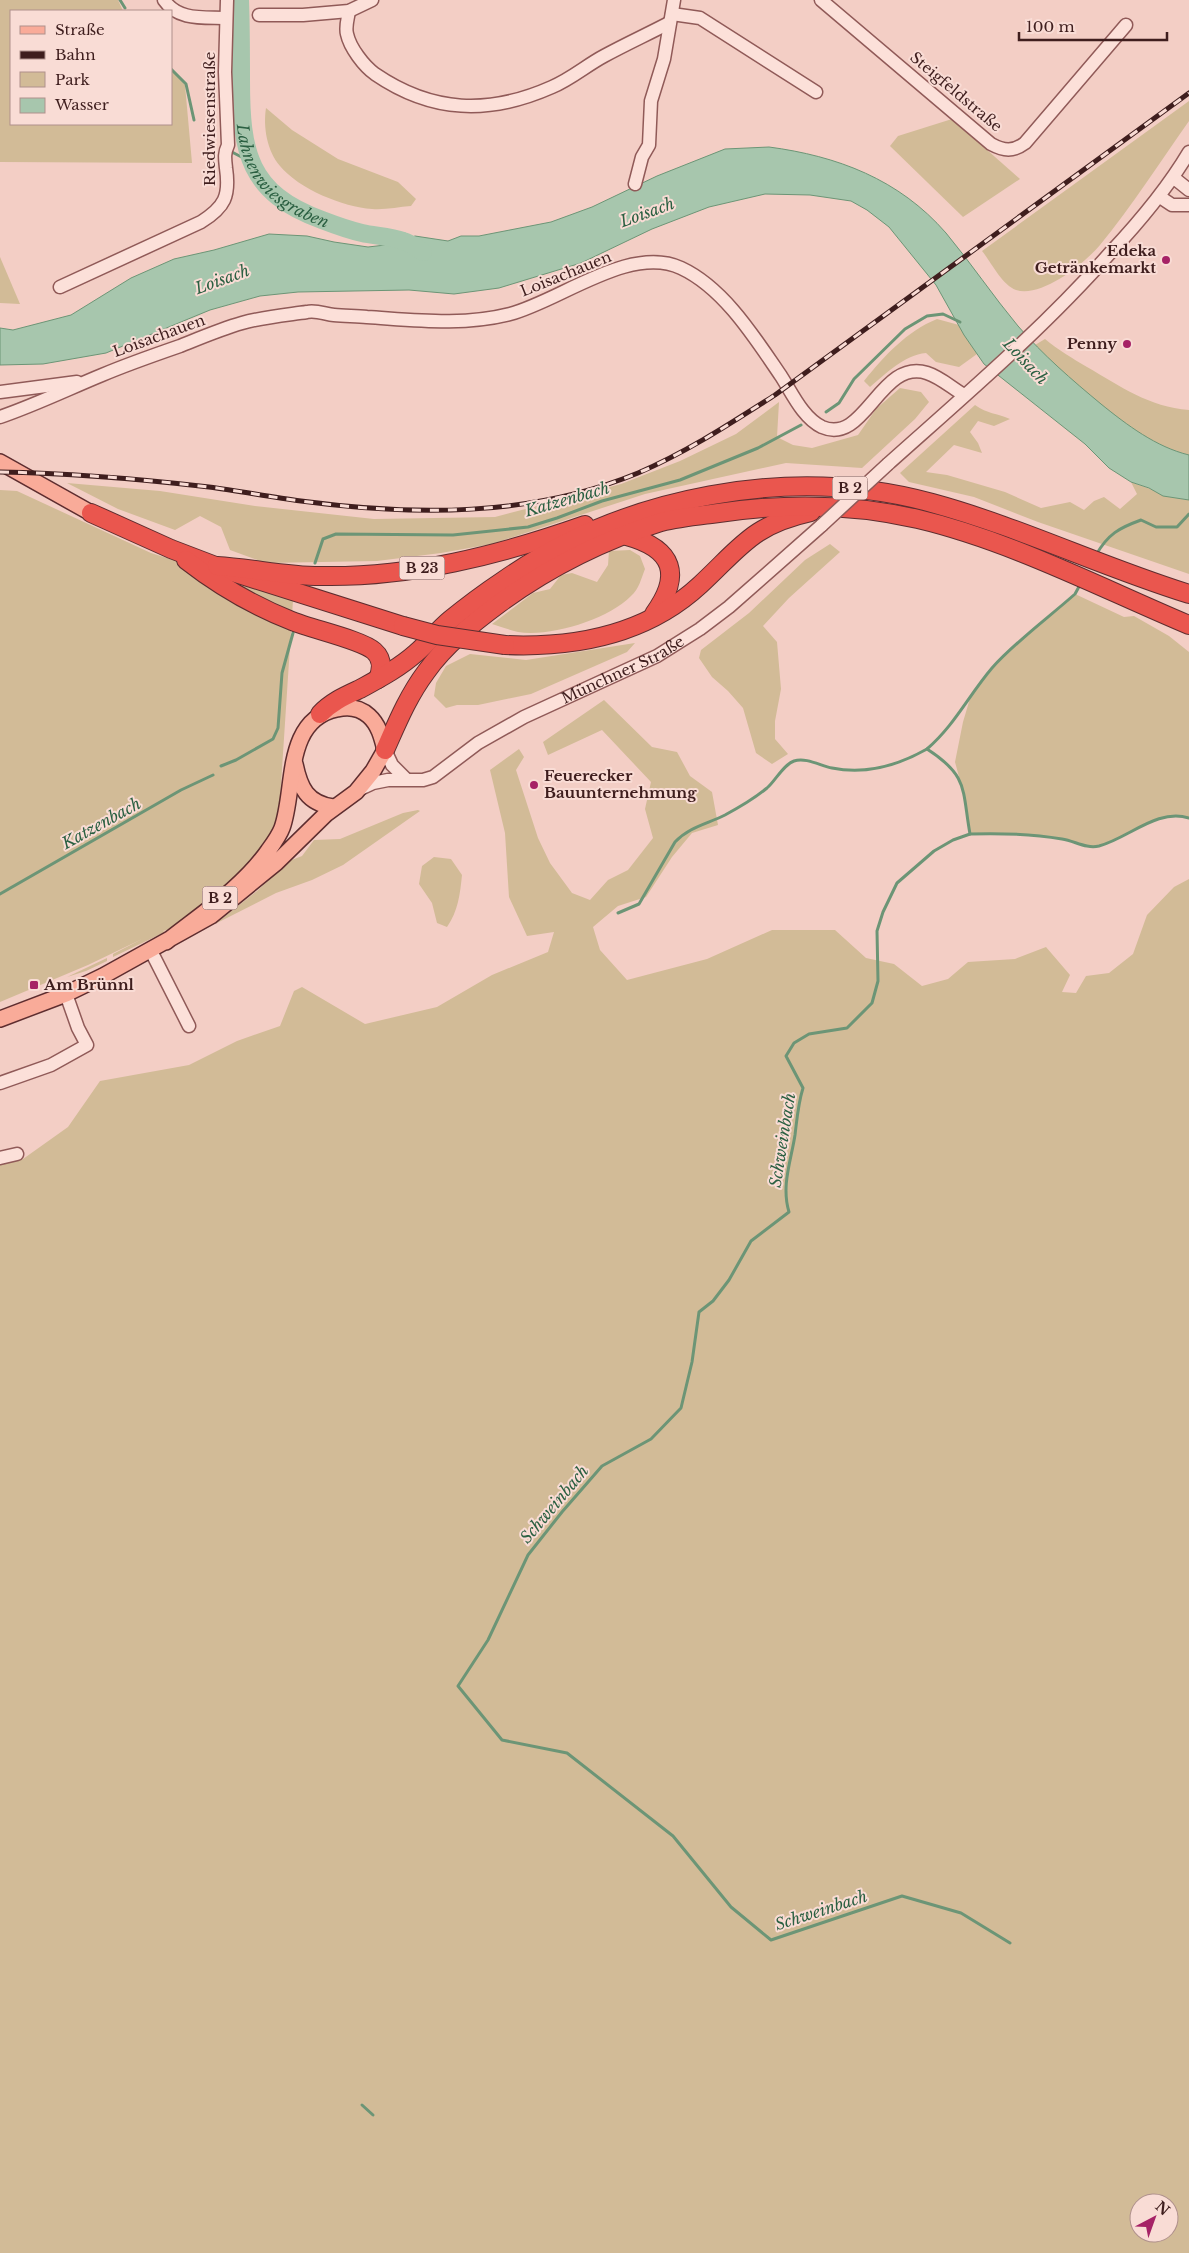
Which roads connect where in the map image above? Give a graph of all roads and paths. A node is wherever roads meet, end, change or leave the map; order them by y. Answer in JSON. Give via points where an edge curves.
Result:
{"nodes":[{"id":1,"x":164,"y":0,"type":"edge"},
{"id":2,"x":227,"y":0,"type":"edge"},
{"id":3,"x":372,"y":0,"type":"edge"},
{"id":4,"x":674,"y":0,"type":"edge"},
{"id":5,"x":821,"y":0,"type":"edge"},
{"id":6,"x":354,"y":6,"type":"edge"},
{"id":7,"x":259,"y":15,"type":"dead end"},
{"id":8,"x":226,"y":18,"type":"junction"},
{"id":9,"x":671,"y":19,"type":"junction"},
{"id":10,"x":1126,"y":25,"type":"dead end"},
{"id":11,"x":816,"y":92,"type":"dead end"},
{"id":12,"x":1189,"y":152,"type":"edge"},
{"id":13,"x":1174,"y":178,"type":"junction"},
{"id":14,"x":635,"y":184,"type":"dead end"},
{"id":15,"x":1189,"y":190,"type":"edge"},
{"id":16,"x":1160,"y":197,"type":"junction"},
{"id":17,"x":1189,"y":205,"type":"edge"},
{"id":18,"x":60,"y":287,"type":"dead end"},
{"id":19,"x":89,"y":380,"type":"junction"},
{"id":20,"x":0,"y":392,"type":"edge"},
{"id":21,"x":964,"y":395,"type":"junction"},
{"id":22,"x":0,"y":417,"type":"edge"},
{"id":23,"x":0,"y":462,"type":"edge"},
{"id":24,"x":825,"y":505,"type":"junction"},
{"id":25,"x":91,"y":513,"type":"joint"},
{"id":26,"x":624,"y":528,"type":"junction"},
{"id":27,"x":172,"y":549,"type":"junction"},
{"id":28,"x":217,"y":566,"type":"junction"},
{"id":29,"x":1189,"y":594,"type":"edge"},
{"id":30,"x":651,"y":618,"type":"junction"},
{"id":31,"x":1189,"y":626,"type":"edge"},
{"id":32,"x":378,"y":679,"type":"junction"},
{"id":33,"x":320,"y":714,"type":"junction"},
{"id":34,"x":385,"y":750,"type":"junction"},
{"id":35,"x":294,"y":760,"type":"junction"},
{"id":36,"x":405,"y":778,"type":"junction"},
{"id":37,"x":356,"y":792,"type":"junction"},
{"id":38,"x":333,"y":807,"type":"junction"},
{"id":39,"x":272,"y":857,"type":"junction"},
{"id":40,"x":151,"y":951,"type":"junction"},
{"id":41,"x":66,"y":994,"type":"junction"},
{"id":42,"x":0,"y":1019,"type":"edge"},
{"id":43,"x":189,"y":1026,"type":"dead end"},
{"id":44,"x":0,"y":1083,"type":"edge"},
{"id":45,"x":17,"y":1154,"type":"dead end"},
{"id":46,"x":0,"y":1158,"type":"edge"}],
"edges":[{"from":1,"to":8,"type":"street","via":[[169,8],[188,17]]},
{"from":2,"to":8,"type":"street","name":"Riedwiesenstraße"},
{"from":3,"to":6,"type":"street"},
{"from":4,"to":9,"type":"street"},
{"from":5,"to":10,"type":"street","name":"Steigfeldstraße","via":[[991,144],[1007,150],[1016,150],[1025,143]]},
{"from":6,"to":7,"type":"street"},
{"from":6,"to":9,"type":"street","via":[[347,34],[370,70],[413,95],[446,105],[467,107],[529,96],[553,87]]},
{"from":8,"to":18,"type":"street","name":"Riedwiesenstraße","via":[[229,184],[224,202],[216,213],[200,222]]},
{"from":9,"to":11,"type":"street","via":[[700,18]]},
{"from":9,"to":14,"type":"street","via":[[664,59],[651,101],[649,145],[642,157]]},
{"from":12,"to":13,"type":"street","name":"Münchner Straße"},
{"from":13,"to":15,"type":"street"},
{"from":13,"to":16,"type":"street","name":"Münchner Straße"},
{"from":16,"to":17,"type":"street","via":[[1172,205]]},
{"from":16,"to":21,"type":"street","name":"Münchner Straße","via":[[1037,330]]},
{"from":19,"to":20,"type":"street","name":"Loisachauen"},
{"from":19,"to":21,"type":"street","name":"Loisachauen","via":[[243,323],[312,311],[437,322],[491,318],[534,305],[614,271],[656,262],[680,267],[704,280],[724,300],[778,371],[804,412],[825,428],[836,430],[847,426],[900,375],[918,371],[928,373]]},
{"from":19,"to":22,"type":"street","name":"Loisachauen","via":[[38,404]]},
{"from":21,"to":36,"type":"street","name":"Münchner Straße","bridge":true,"via":[[822,525],[700,629],[657,656],[524,717],[478,744],[433,777],[423,780]]},
{"from":23,"to":25,"type":"main road","number":"B 23"},
{"from":24,"to":26,"type":"highway","number":"B 2","via":[[753,507]]},
{"from":24,"to":30,"type":"highway","number":"B 23","via":[[758,531],[740,544],[700,586]]},
{"from":24,"to":31,"type":"highway","number":"B 2","via":[[860,508],[954,529],[1058,568]]},
{"from":25,"to":27,"type":"highway","number":"B 23"},
{"from":26,"to":28,"type":"highway","number":"B 23","via":[[599,520],[485,556],[408,571],[320,576]]},
{"from":26,"to":29,"type":"highway","number":"B 2","via":[[664,507],[753,490],[808,486],[850,488],[883,492],[945,507]]},
{"from":26,"to":30,"type":"highway","via":[[656,548],[670,572],[670,589]]},
{"from":26,"to":32,"type":"highway","number":"B 2","via":[[538,558],[505,579],[451,620],[398,667]]},
{"from":26,"to":34,"type":"highway","number":"B 2","via":[[514,593],[463,633],[426,671],[407,701]]},
{"from":27,"to":28,"type":"highway","number":"B 23"},
{"from":27,"to":32,"type":"highway","number":"B 23","via":[[205,575],[292,622],[369,647],[382,665]]},
{"from":28,"to":30,"type":"highway","number":"B 23","bridge":true,"via":[[403,626],[506,646],[575,643],[617,633]]},
{"from":32,"to":33,"type":"highway","number":"B 2","via":[[335,702]]},
{"from":33,"to":34,"type":"main road","via":[[345,707],[359,710],[375,724]]},
{"from":33,"to":35,"type":"main road","number":"B 2","via":[[302,737]]},
{"from":34,"to":36,"type":"street","via":[[392,765]]},
{"from":34,"to":37,"type":"main road","number":"B 2"},
{"from":35,"to":38,"type":"main road","via":[[305,794],[320,804]]},
{"from":35,"to":39,"type":"main road","number":"B 2","via":[[281,829]]},
{"from":36,"to":37,"type":"street","name":"Münchner Straße","via":[[380,781]]},
{"from":37,"to":38,"type":"main road","number":"B 2"},
{"from":38,"to":39,"type":"main road","number":"B 2"},
{"from":39,"to":40,"type":"main road","number":"B 2","via":[[212,916]]},
{"from":40,"to":41,"type":"main road","number":"B 2"},
{"from":40,"to":43,"type":"street"},
{"from":41,"to":42,"type":"main road","number":"B 2"},
{"from":41,"to":44,"type":"street","via":[[87,1045],[51,1065]]},
{"from":45,"to":46,"type":"street"}]}
